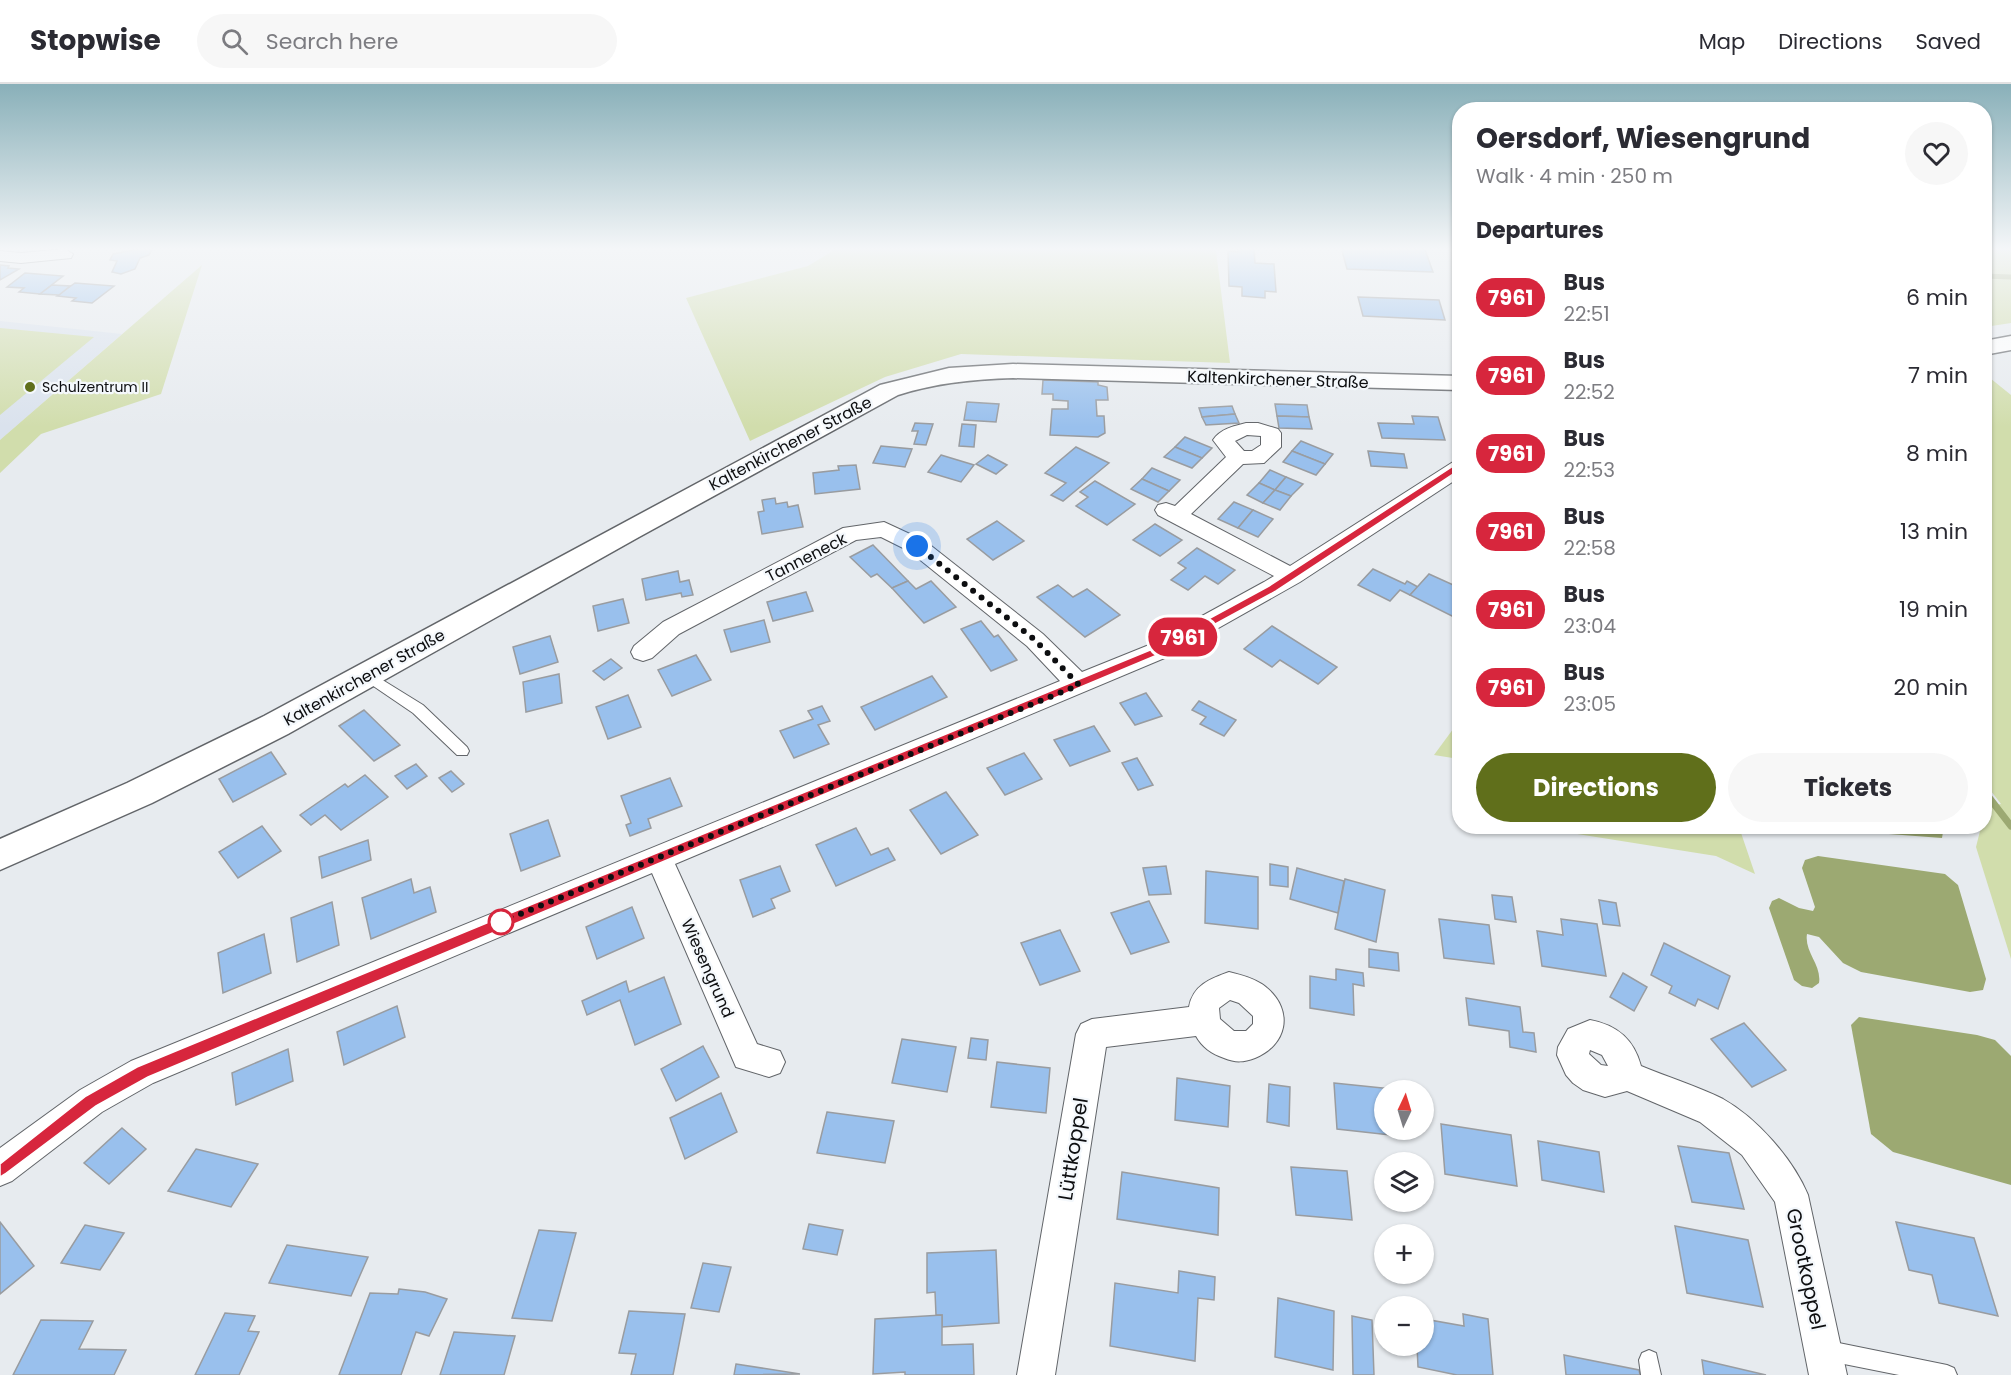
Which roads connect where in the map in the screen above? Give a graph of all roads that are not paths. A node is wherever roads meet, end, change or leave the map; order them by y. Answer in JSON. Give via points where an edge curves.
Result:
{"nodes":[{"id":1,"x":2011,"y":343,"type":"edge"},
{"id":2,"x":1992,"y":347,"type":"edge"},
{"id":3,"x":1452,"y":383,"type":"edge"},
{"id":4,"x":1238,"y":457,"type":"dead end"},
{"id":5,"x":1452,"y":472,"type":"edge"},
{"id":6,"x":1292,"y":576,"type":"junction"},
{"id":7,"x":643,"y":652,"type":"dead end"},
{"id":8,"x":368,"y":676,"type":"junction"},
{"id":9,"x":1079,"y":685,"type":"junction"},
{"id":10,"x":462,"y":751,"type":"dead end"},
{"id":11,"x":0,"y":855,"type":"edge"},
{"id":12,"x":659,"y":858,"type":"junction"},
{"id":13,"x":1204,"y":1020,"type":"dead end"},
{"id":14,"x":769,"y":1062,"type":"dead end"},
{"id":15,"x":1623,"y":1074,"type":"dead end"},
{"id":16,"x":0,"y":1169,"type":"edge"},
{"id":17,"x":1825,"y":1362,"type":"edge"},
{"id":18,"x":1036,"y":1375,"type":"edge"},
{"id":19,"x":1947,"y":1375,"type":"edge"}],
"edges":[{"from":1,"to":2,"type":"main road"},
{"from":3,"to":8,"type":"main road","name":"Kaltenkirchener Straße","via":[[1012,371],[960,372],[920,379],[889,390],[652,517]]},
{"from":4,"to":6,"type":"street","via":[[1172,512]]},
{"from":5,"to":6,"type":"street"},
{"from":6,"to":9,"type":"street","via":[[1158,651]]},
{"from":7,"to":9,"type":"street","name":"Tanneneck","via":[[671,628],[851,533],[884,529],[917,546],[1035,640]]},
{"from":8,"to":10,"type":"lane","via":[[418,709]]},
{"from":8,"to":11,"type":"main road","name":"Kaltenkirchener Straße","via":[[188,771]]},
{"from":9,"to":12,"type":"street"},
{"from":12,"to":14,"type":"street","name":"Wiesengrund","via":[[747,1056]]},
{"from":12,"to":16,"type":"street","via":[[142,1072],[91,1101]]},
{"from":13,"to":18,"type":"street","name":"Lüttkoppel","via":[[1092,1034]]},
{"from":15,"to":17,"type":"street","name":"Grootkoppel","via":[[1712,1111],[1754,1143],[1791,1196]]},
{"from":17,"to":19,"type":"lane"}]}
